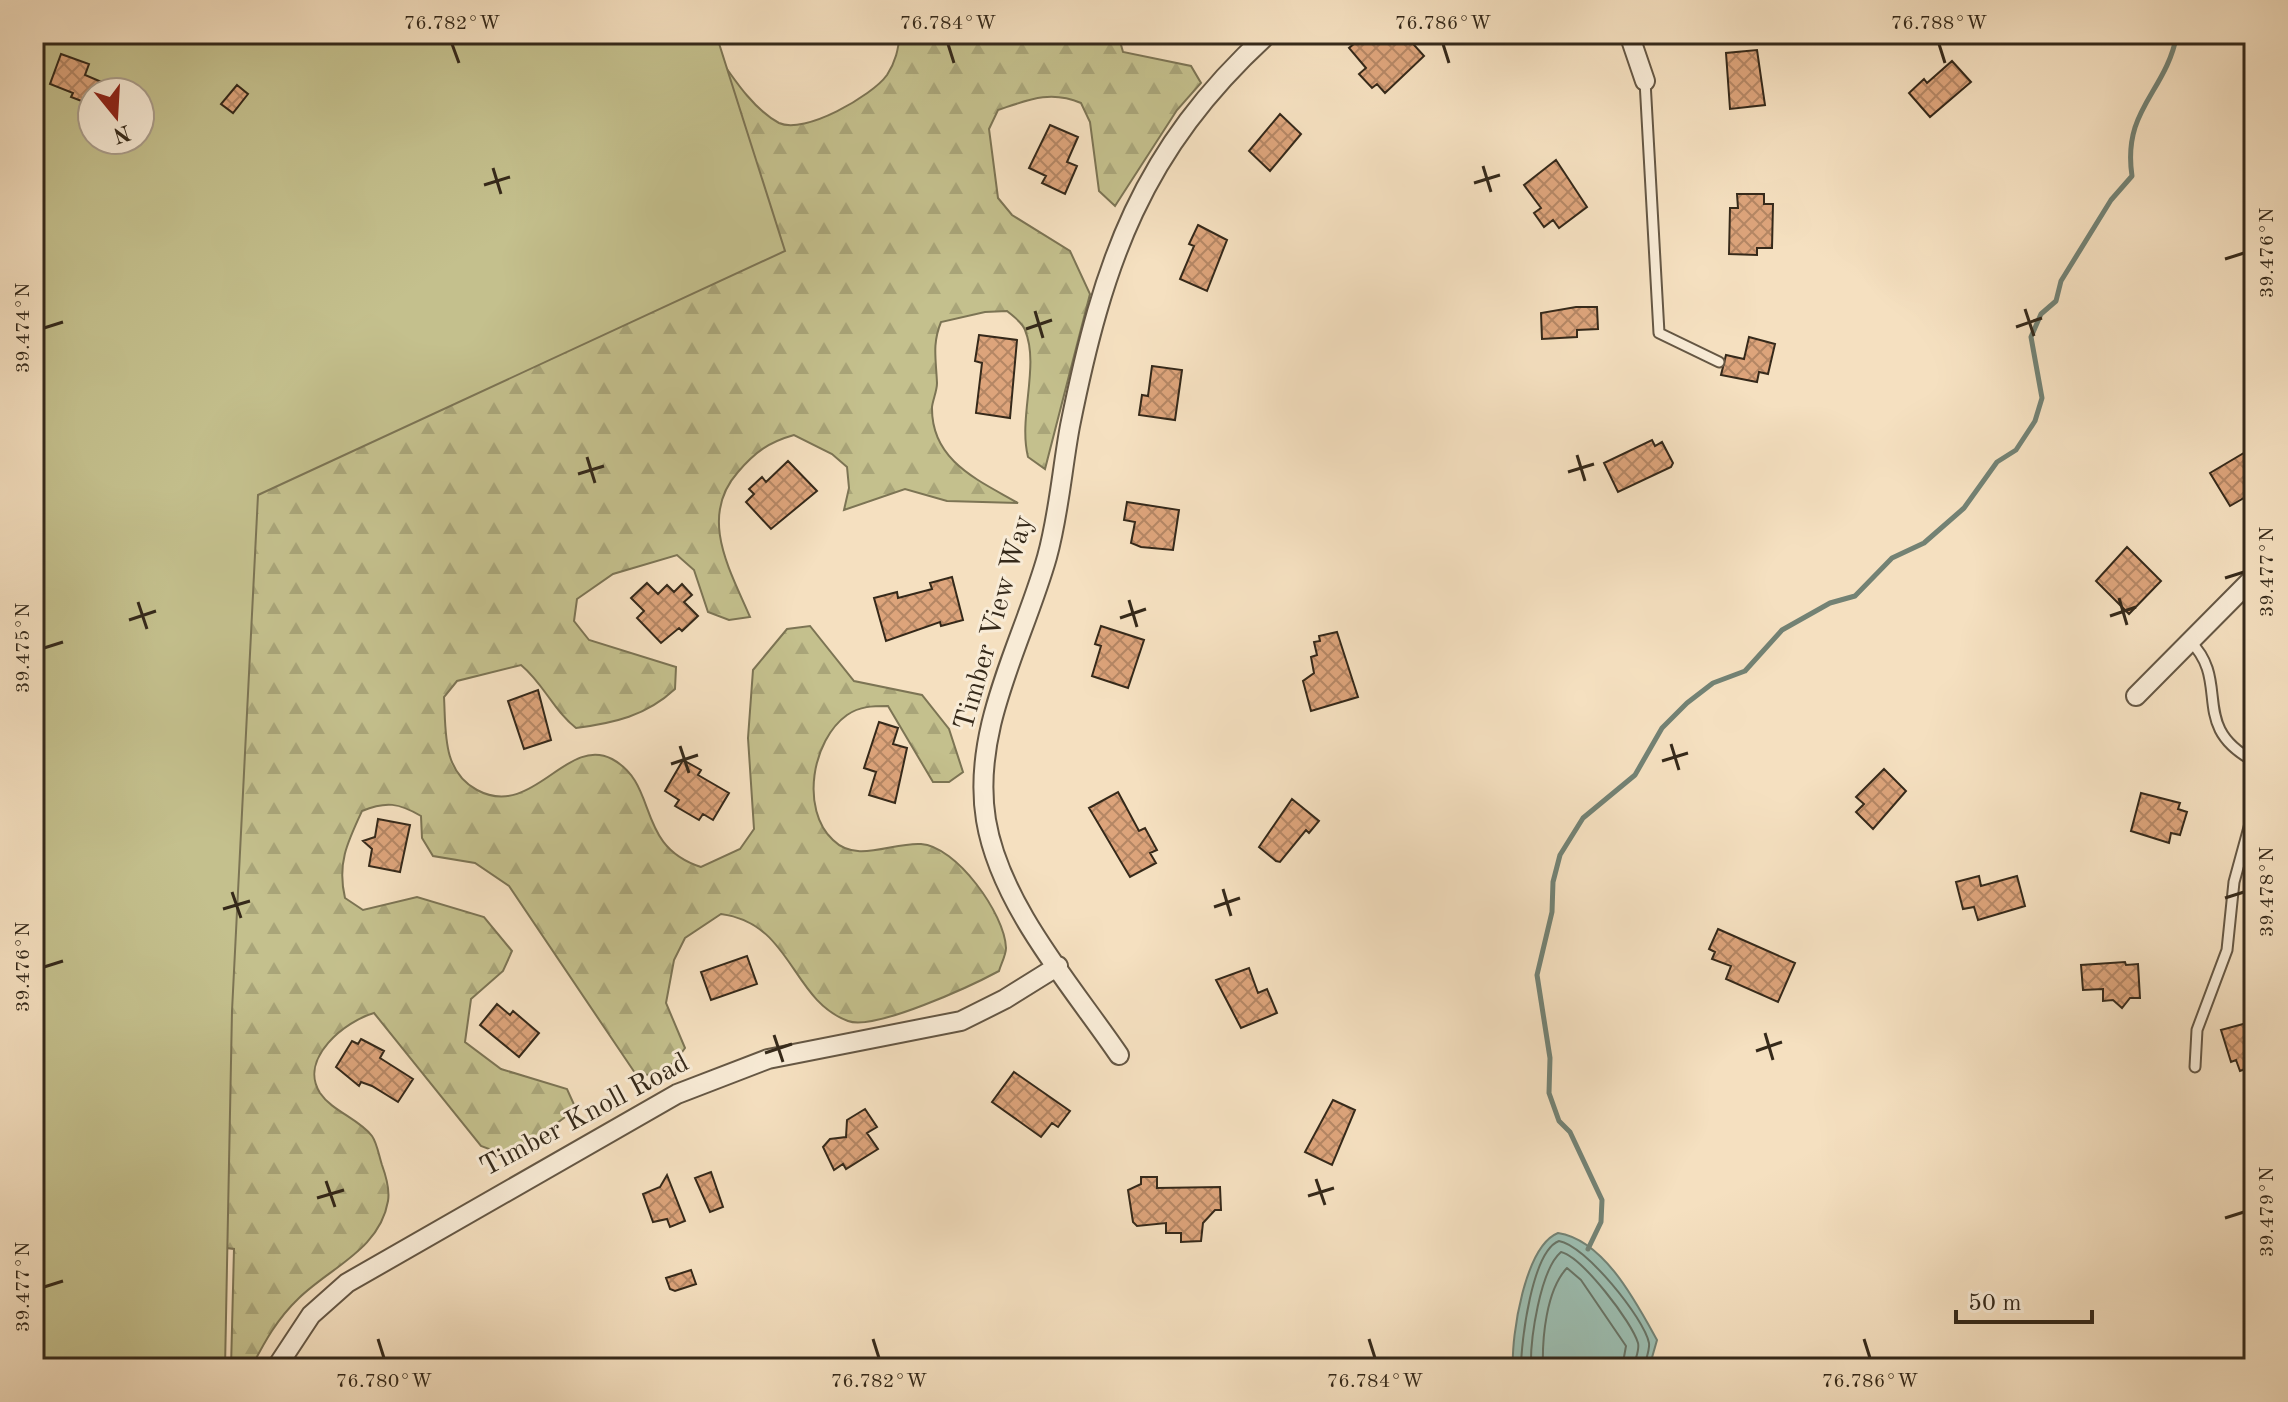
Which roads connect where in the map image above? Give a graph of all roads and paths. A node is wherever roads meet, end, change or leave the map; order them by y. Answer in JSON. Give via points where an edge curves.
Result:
{"nodes":[{"id":1,"x":1268,"y":34,"type":"edge"},
{"id":2,"x":1629,"y":34,"type":"edge"},
{"id":3,"x":1645,"y":81,"type":"joint"},
{"id":4,"x":1719,"y":362,"type":"dead end"},
{"id":5,"x":2254,"y":577,"type":"edge"},
{"id":6,"x":2190,"y":641,"type":"junction"},
{"id":7,"x":2136,"y":696,"type":"dead end"},
{"id":8,"x":2254,"y":761,"type":"edge"},
{"id":9,"x":2254,"y":809,"type":"edge"},
{"id":10,"x":1058,"y":966,"type":"junction"},
{"id":11,"x":1119,"y":1055,"type":"dead end"},
{"id":12,"x":2195,"y":1067,"type":"dead end"},
{"id":13,"x":276,"y":1368,"type":"edge"}],
"edges":[{"from":1,"to":10,"type":"street","name":"Timber View Way","via":[[1185,125],[1152,174],[1117,247],[1085,359],[1052,540],[992,722],[983,781],[991,841],[1012,895]]},
{"from":2,"to":3,"type":"street"},
{"from":3,"to":4,"type":"lane","via":[[1659,333]]},
{"from":5,"to":6,"type":"street"},
{"from":6,"to":7,"type":"street"},
{"from":6,"to":8,"type":"lane","via":[[2209,665],[2218,729],[2231,746]]},
{"from":9,"to":12,"type":"lane","via":[[2234,882],[2227,950],[2197,1030]]},
{"from":10,"to":11,"type":"street","name":"Timber View Way"},
{"from":10,"to":13,"type":"street","name":"Timber Knoll Road","via":[[961,1021],[768,1059],[648,1108],[347,1283],[311,1315]]}]}
